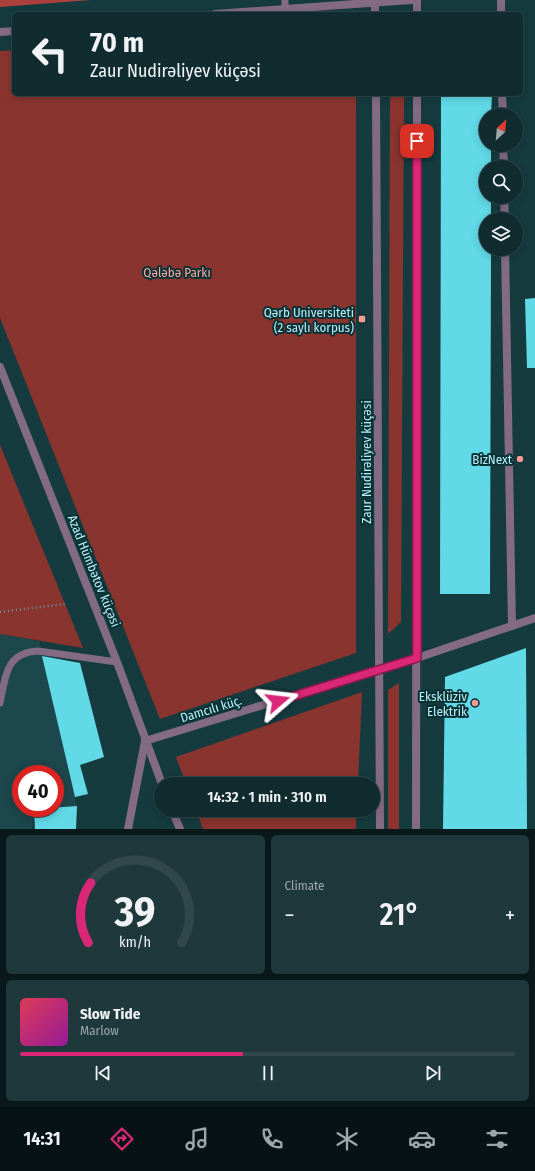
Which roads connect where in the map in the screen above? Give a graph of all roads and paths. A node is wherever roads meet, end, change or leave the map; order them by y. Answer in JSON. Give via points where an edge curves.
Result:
{"nodes":[{"id":1,"x":411,"y":0,"type":"edge"},
{"id":2,"x":417,"y":0,"type":"edge"},
{"id":3,"x":501,"y":0,"type":"edge"},
{"id":4,"x":375,"y":1,"type":"edge"},
{"id":5,"x":285,"y":4,"type":"edge"},
{"id":6,"x":230,"y":12,"type":"edge"},
{"id":7,"x":375,"y":12,"type":"edge"},
{"id":8,"x":417,"y":12,"type":"edge"},
{"id":9,"x":501,"y":12,"type":"edge"},
{"id":10,"x":12,"y":31,"type":"edge"},
{"id":11,"x":0,"y":32,"type":"edge"},
{"id":12,"x":376,"y":96,"type":"edge"},
{"id":13,"x":417,"y":96,"type":"edge"},
{"id":14,"x":502,"y":96,"type":"edge"},
{"id":15,"x":503,"y":108,"type":"edge"},
{"id":16,"x":505,"y":256,"type":"edge"},
{"id":17,"x":0,"y":367,"type":"edge"},
{"id":18,"x":65,"y":604,"type":"dead end"},
{"id":19,"x":0,"y":612,"type":"edge"},
{"id":20,"x":535,"y":618,"type":"edge"},
{"id":21,"x":512,"y":626,"type":"junction"},
{"id":22,"x":417,"y":658,"type":"junction"},
{"id":23,"x":117,"y":662,"type":"junction"},
{"id":24,"x":380,"y":670,"type":"junction"},
{"id":25,"x":0,"y":703,"type":"edge"},
{"id":26,"x":145,"y":741,"type":"junction"},
{"id":27,"x":159,"y":777,"type":"edge"},
{"id":28,"x":175,"y":817,"type":"edge"},
{"id":29,"x":128,"y":829,"type":"edge"},
{"id":30,"x":180,"y":829,"type":"edge"},
{"id":31,"x":380,"y":829,"type":"edge"},
{"id":32,"x":416,"y":829,"type":"edge"}],
"edges":[{"from":1,"to":4,"type":"street"},
{"from":2,"to":8,"type":"street"},
{"from":3,"to":9,"type":"street"},
{"from":4,"to":5,"type":"street"},
{"from":4,"to":7,"type":"street"},
{"from":5,"to":6,"type":"street"},
{"from":10,"to":11,"type":"street"},
{"from":12,"to":24,"type":"street","name":"Zaur Nudirəliyev küçəsi"},
{"from":13,"to":22,"type":"street"},
{"from":14,"to":15,"type":"street"},
{"from":16,"to":21,"type":"street"},
{"from":17,"to":23,"type":"street","name":"Azad Hümbətov küçəsi"},
{"from":18,"to":19,"type":"path"},
{"from":20,"to":21,"type":"street","name":"Damcılı küç."},
{"from":21,"to":22,"type":"street","name":"Damcılı küç."},
{"from":22,"to":24,"type":"street","name":"Damcılı küç."},
{"from":22,"to":32,"type":"street"},
{"from":23,"to":25,"type":"lane","via":[[38,651],[27,652],[16,657],[9,665]]},
{"from":23,"to":26,"type":"street","name":"Azad Hümbətov küçəsi"},
{"from":24,"to":26,"type":"street","name":"Damcılı küç."},
{"from":24,"to":31,"type":"street","name":"Zaur Nudirəliyev küçəsi"},
{"from":26,"to":27,"type":"street","name":"Azad Hümbətov küçəsi"},
{"from":26,"to":29,"type":"street"},
{"from":28,"to":30,"type":"street"}]}
